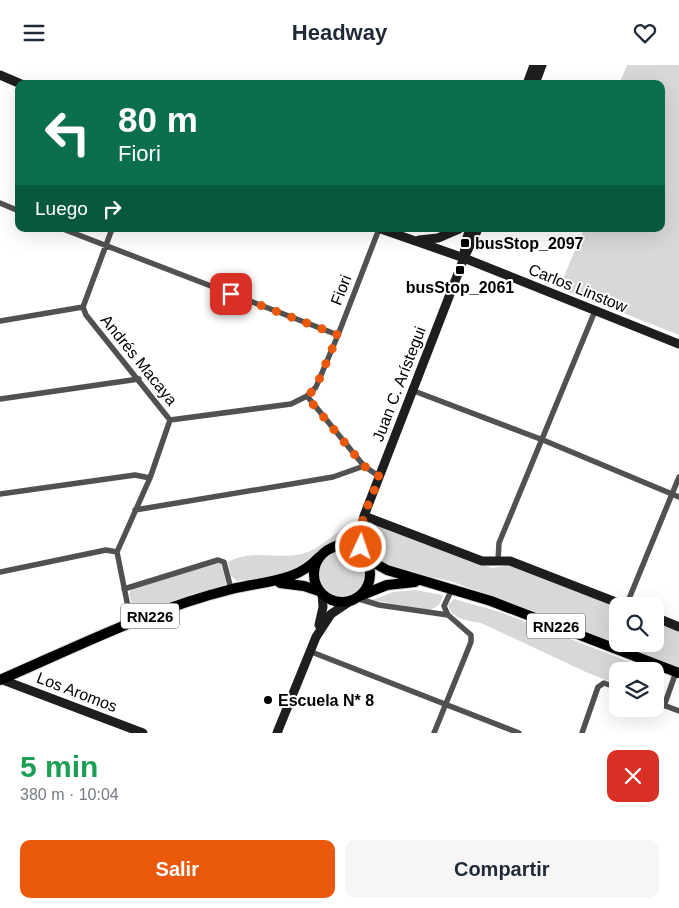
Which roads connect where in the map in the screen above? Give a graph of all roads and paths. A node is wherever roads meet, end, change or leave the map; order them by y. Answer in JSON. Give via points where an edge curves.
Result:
{"nodes":[{"id":1,"x":534,"y":65,"type":"edge"},
{"id":2,"x":542,"y":65,"type":"edge"},
{"id":3,"x":0,"y":75,"type":"edge"},
{"id":4,"x":528,"y":80,"type":"edge"},
{"id":5,"x":536,"y":80,"type":"edge"},
{"id":6,"x":15,"y":81,"type":"edge"},
{"id":7,"x":0,"y":203,"type":"edge"},
{"id":8,"x":15,"y":209,"type":"edge"},
{"id":9,"x":71,"y":232,"type":"edge"},
{"id":10,"x":111,"y":232,"type":"edge"},
{"id":11,"x":379,"y":232,"type":"edge"},
{"id":12,"x":389,"y":232,"type":"edge"},
{"id":13,"x":452,"y":232,"type":"edge"},
{"id":14,"x":469,"y":232,"type":"edge"},
{"id":15,"x":476,"y":232,"type":"edge"},
{"id":16,"x":415,"y":241,"type":"junction"},
{"id":17,"x":106,"y":246,"type":"junction"},
{"id":18,"x":464,"y":257,"type":"junction"},
{"id":19,"x":83,"y":307,"type":"junction"},
{"id":20,"x":594,"y":311,"type":"junction"},
{"id":21,"x":0,"y":321,"type":"edge"},
{"id":22,"x":338,"y":335,"type":"junction"},
{"id":23,"x":679,"y":344,"type":"edge"},
{"id":24,"x":140,"y":379,"type":"junction"},
{"id":25,"x":414,"y":391,"type":"junction"},
{"id":26,"x":307,"y":397,"type":"junction"},
{"id":27,"x":0,"y":399,"type":"edge"},
{"id":28,"x":170,"y":420,"type":"junction"},
{"id":29,"x":543,"y":440,"type":"junction"},
{"id":30,"x":364,"y":466,"type":"junction"},
{"id":31,"x":150,"y":477,"type":"junction"},
{"id":32,"x":380,"y":477,"type":"junction"},
{"id":33,"x":679,"y":477,"type":"edge"},
{"id":34,"x":0,"y":494,"type":"edge"},
{"id":35,"x":672,"y":494,"type":"junction"},
{"id":36,"x":679,"y":497,"type":"edge"},
{"id":37,"x":135,"y":509,"type":"junction"},
{"id":38,"x":363,"y":519,"type":"junction"},
{"id":39,"x":332,"y":547,"type":"junction"},
{"id":40,"x":117,"y":552,"type":"junction"},
{"id":41,"x":364,"y":556,"type":"junction"},
{"id":42,"x":319,"y":557,"type":"junction"},
{"id":43,"x":498,"y":561,"type":"junction"},
{"id":44,"x":0,"y":571,"type":"edge"},
{"id":45,"x":267,"y":583,"type":"junction"},
{"id":46,"x":431,"y":583,"type":"junction"},
{"id":47,"x":124,"y":589,"type":"junction"},
{"id":48,"x":231,"y":589,"type":"junction"},
{"id":49,"x":452,"y":589,"type":"junction"},
{"id":50,"x":320,"y":593,"type":"junction"},
{"id":51,"x":630,"y":597,"type":"edge"},
{"id":52,"x":356,"y":598,"type":"junction"},
{"id":53,"x":609,"y":599,"type":"edge"},
{"id":54,"x":448,"y":615,"type":"junction"},
{"id":55,"x":136,"y":621,"type":"junction"},
{"id":56,"x":664,"y":621,"type":"edge"},
{"id":57,"x":679,"y":627,"type":"edge"},
{"id":58,"x":316,"y":637,"type":"junction"},
{"id":59,"x":309,"y":651,"type":"junction"},
{"id":60,"x":678,"y":673,"type":"edge"},
{"id":61,"x":0,"y":679,"type":"edge"},
{"id":62,"x":609,"y":685,"type":"edge"},
{"id":63,"x":446,"y":705,"type":"junction"},
{"id":64,"x":664,"y":706,"type":"joint"},
{"id":65,"x":679,"y":711,"type":"edge"},
{"id":66,"x":143,"y":733,"type":"edge"},
{"id":67,"x":278,"y":733,"type":"edge"},
{"id":68,"x":434,"y":733,"type":"edge"},
{"id":69,"x":519,"y":733,"type":"edge"},
{"id":70,"x":582,"y":733,"type":"edge"}],
"edges":[{"from":1,"to":4,"type":"main road"},
{"from":2,"to":5,"type":"main road"},
{"from":3,"to":6,"type":"main road"},
{"from":7,"to":8,"type":"street"},
{"from":9,"to":17,"type":"street"},
{"from":10,"to":17,"type":"street","name":"Andrés Macaya"},
{"from":11,"to":22,"type":"street","name":"Fiori"},
{"from":12,"to":16,"type":"main road","name":"Carlos Linstow"},
{"from":13,"to":16,"type":"main road","via":[[438,238]]},
{"from":14,"to":18,"type":"main road"},
{"from":15,"to":18,"type":"main road"},
{"from":16,"to":18,"type":"main road","name":"Carlos Linstow"},
{"from":17,"to":19,"type":"street","name":"Andrés Macaya"},
{"from":17,"to":22,"type":"street"},
{"from":18,"to":20,"type":"main road","name":"Carlos Linstow"},
{"from":18,"to":25,"type":"main road","name":"Juan C. Arístegui"},
{"from":19,"to":21,"type":"street"},
{"from":19,"to":24,"type":"street","name":"Andrés Macaya","via":[[86,315]]},
{"from":20,"to":23,"type":"main road","name":"Carlos Linstow"},
{"from":20,"to":29,"type":"street"},
{"from":22,"to":26,"type":"street","name":"Fiori","via":[[316,387]]},
{"from":24,"to":27,"type":"street"},
{"from":24,"to":28,"type":"street","name":"Andrés Macaya"},
{"from":25,"to":29,"type":"street"},
{"from":25,"to":32,"type":"main road","name":"Juan C. Arístegui"},
{"from":26,"to":28,"type":"street","via":[[291,404]]},
{"from":26,"to":30,"type":"street"},
{"from":28,"to":31,"type":"street","name":"Andrés Macaya"},
{"from":29,"to":35,"type":"street"},
{"from":29,"to":43,"type":"street","via":[[500,543]]},
{"from":30,"to":32,"type":"street"},
{"from":30,"to":37,"type":"street","via":[[333,477]]},
{"from":31,"to":34,"type":"street","via":[[135,475]]},
{"from":31,"to":37,"type":"street","name":"Andrés Macaya"},
{"from":32,"to":38,"type":"main road","name":"Juan C. Arístegui"},
{"from":33,"to":35,"type":"street"},
{"from":35,"to":36,"type":"street"},
{"from":35,"to":51,"type":"street"},
{"from":37,"to":40,"type":"street","name":"Andrés Macaya"},
{"from":38,"to":39,"type":"main road","name":"Juan C. Arístegui","via":[[349,539]]},
{"from":38,"to":41,"type":"main road","name":"Juan C. Arístegui","via":[[360,536]]},
{"from":38,"to":43,"type":"main road","via":[[482,561]]},
{"from":39,"to":41,"type":"highway","number":"RN226","via":[[348,546]]},
{"from":39,"to":42,"type":"highway","number":"RN226"},
{"from":40,"to":44,"type":"street","via":[[106,551]]},
{"from":40,"to":47,"type":"street"},
{"from":41,"to":46,"type":"highway","number":"RN226","via":[[387,570]]},
{"from":41,"to":52,"type":"highway","via":[[370,578]]},
{"from":42,"to":45,"type":"highway","number":"RN226","via":[[304,571]]},
{"from":42,"to":50,"type":"highway","via":[[313,570]]},
{"from":43,"to":53,"type":"main road","via":[[510,561]]},
{"from":45,"to":48,"type":"highway","number":"RN226"},
{"from":45,"to":50,"type":"highway","number":"RN226","via":[[296,584]]},
{"from":46,"to":49,"type":"highway","number":"RN226"},
{"from":46,"to":52,"type":"highway","number":"RN226","via":[[394,583]]},
{"from":47,"to":48,"type":"street","via":[[218,560],[224,562]]},
{"from":47,"to":55,"type":"street"},
{"from":48,"to":55,"type":"highway","number":"RN226"},
{"from":49,"to":54,"type":"street","via":[[444,606]]},
{"from":49,"to":60,"type":"highway","number":"RN226"},
{"from":50,"to":52,"type":"highway","number":"RN226","via":[[336,602]]},
{"from":50,"to":58,"type":"main road","via":[[323,607]]},
{"from":52,"to":54,"type":"street","via":[[379,605]]},
{"from":52,"to":58,"type":"main road","via":[[330,614]]},
{"from":54,"to":63,"type":"street","via":[[471,635],[471,642]]},
{"from":55,"to":61,"type":"highway","number":"RN226"},
{"from":56,"to":57,"type":"main road"},
{"from":58,"to":59,"type":"main road"},
{"from":59,"to":63,"type":"street"},
{"from":59,"to":67,"type":"main road"},
{"from":60,"to":64,"type":"street"},
{"from":61,"to":66,"type":"main road","name":"Los Aromos"},
{"from":62,"to":70,"type":"street","via":[[604,683],[598,687]]},
{"from":63,"to":68,"type":"street"},
{"from":63,"to":69,"type":"street"},
{"from":64,"to":65,"type":"street"}]}
